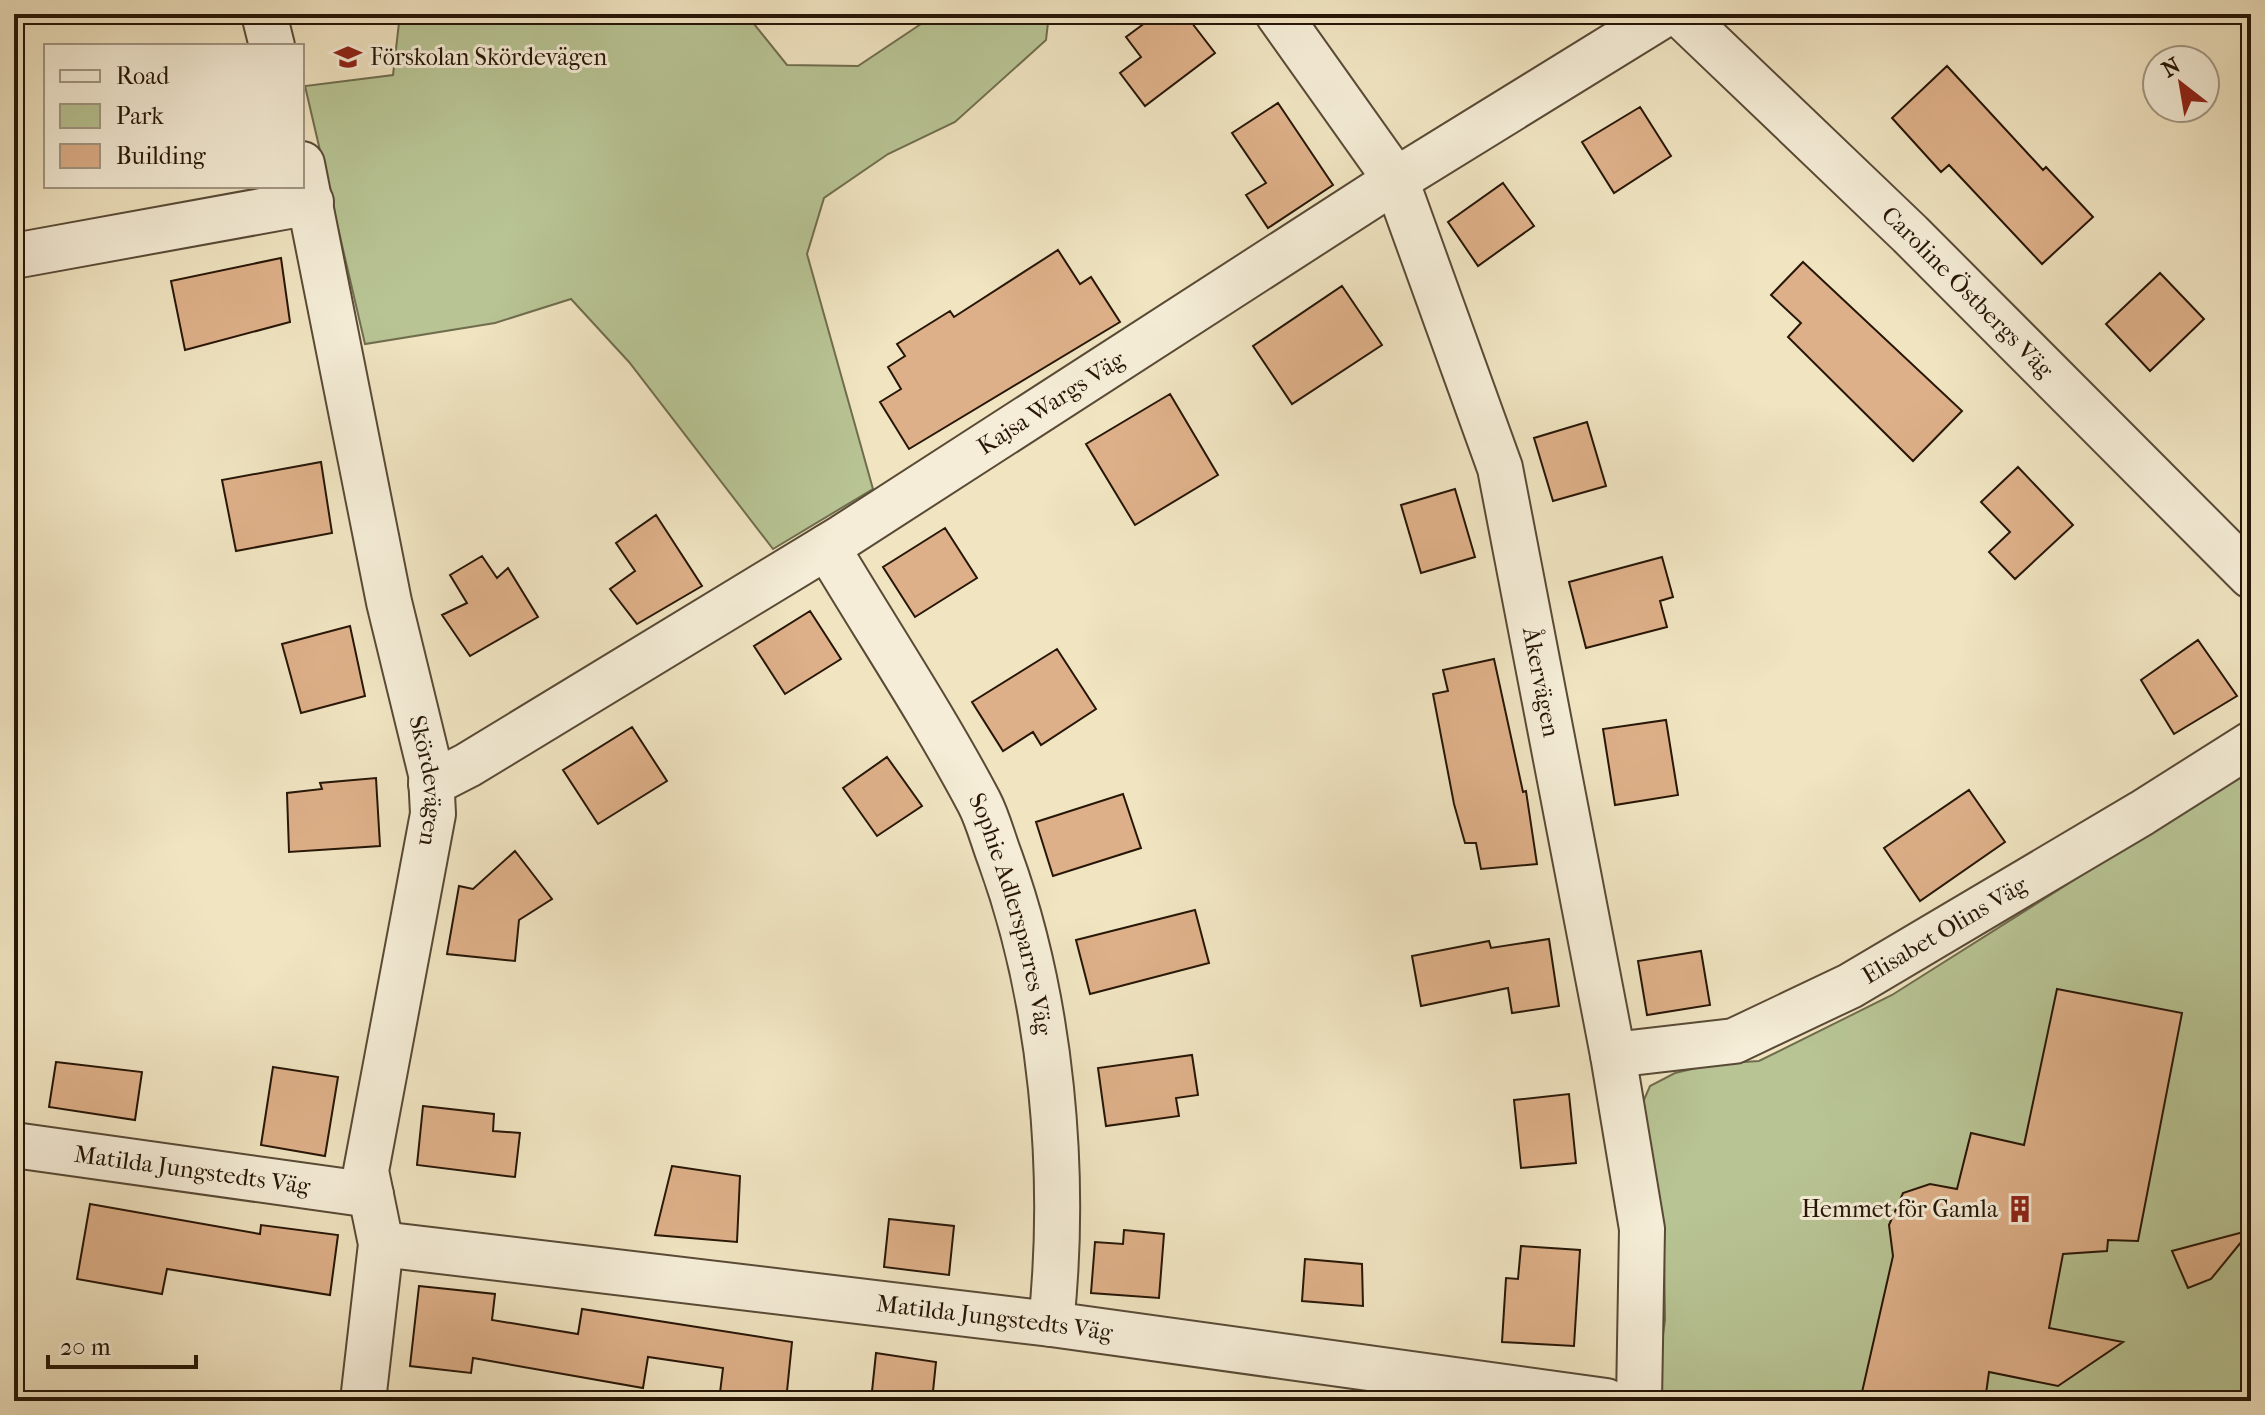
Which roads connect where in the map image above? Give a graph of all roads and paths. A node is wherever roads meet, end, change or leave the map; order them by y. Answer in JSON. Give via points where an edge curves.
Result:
{"nodes":[{"id":1,"x":264,"y":14,"type":"edge"},
{"id":2,"x":1278,"y":14,"type":"edge"},
{"id":3,"x":1665,"y":14,"type":"edge"},
{"id":4,"x":1680,"y":14,"type":"edge"},
{"id":5,"x":272,"y":44,"type":"edge"},
{"id":6,"x":1396,"y":180,"type":"junction"},
{"id":7,"x":307,"y":183,"type":"edge"},
{"id":8,"x":287,"y":188,"type":"edge"},
{"id":9,"x":14,"y":256,"type":"edge"},
{"id":10,"x":827,"y":547,"type":"junction"},
{"id":11,"x":2251,"y":576,"type":"edge"},
{"id":12,"x":2251,"y":744,"type":"edge"},
{"id":13,"x":431,"y":784,"type":"junction"},
{"id":14,"x":1613,"y":1055,"type":"junction"},
{"id":15,"x":14,"y":1145,"type":"edge"},
{"id":16,"x":371,"y":1195,"type":"junction"},
{"id":17,"x":381,"y":1244,"type":"junction"},
{"id":18,"x":1051,"y":1324,"type":"junction"},
{"id":19,"x":363,"y":1401,"type":"edge"},
{"id":20,"x":1606,"y":1401,"type":"edge"},
{"id":21,"x":1639,"y":1401,"type":"edge"}],
"edges":[{"from":1,"to":5,"type":"street"},
{"from":2,"to":6,"type":"street","name":"Åkervägen"},
{"from":3,"to":6,"type":"street","name":"Kajsa Wargs Väg"},
{"from":4,"to":11,"type":"street","name":"Caroline Östbergs Väg","via":[[1910,234]]},
{"from":6,"to":10,"type":"street","name":"Kajsa Wargs Väg"},
{"from":6,"to":14,"type":"street","name":"Åkervägen","via":[[1500,468]]},
{"from":7,"to":13,"type":"street","name":"Skördevägen","via":[[389,602]]},
{"from":8,"to":9,"type":"street"},
{"from":10,"to":13,"type":"street","name":"Kajsa Wargs Väg"},
{"from":10,"to":18,"type":"street","name":"Sophie Adlersparres Väg","via":[[980,804],[1013,894],[1038,991],[1051,1111],[1058,1256]]},
{"from":12,"to":14,"type":"street","name":"Elisabet Olins Väg","via":[[1850,986],[1734,1041]]},
{"from":13,"to":16,"type":"street","name":"Skördevägen","via":[[433,814],[366,1171]]},
{"from":14,"to":21,"type":"street","name":"Åkervägen","via":[[1642,1229]]},
{"from":15,"to":16,"type":"street","name":"Matilda Jungstedts Väg"},
{"from":16,"to":17,"type":"street","name":"Skördevägen"},
{"from":17,"to":18,"type":"street","name":"Matilda Jungstedts Väg"},
{"from":17,"to":19,"type":"street","name":"Skördevägen"},
{"from":18,"to":20,"type":"street","name":"Matilda Jungstedts Väg"}]}
